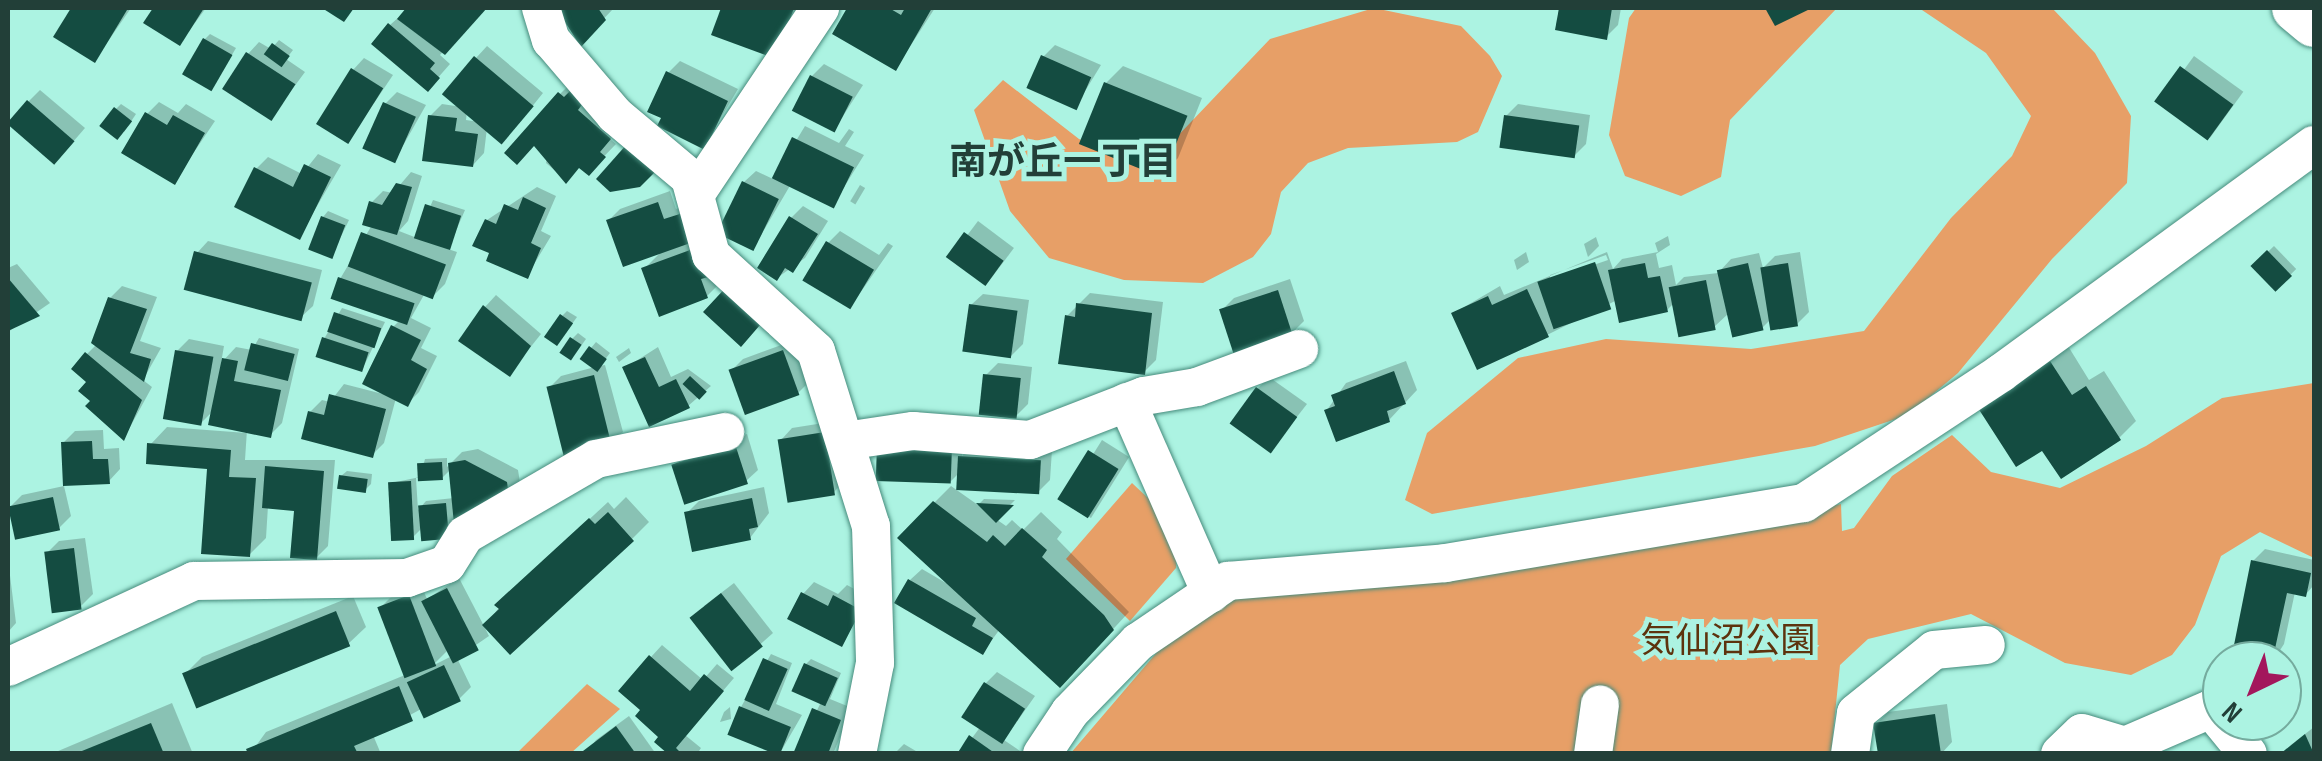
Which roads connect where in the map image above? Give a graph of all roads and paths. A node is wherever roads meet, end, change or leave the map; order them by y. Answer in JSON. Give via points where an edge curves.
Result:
{"nodes":[{"id":1,"x":541,"y":8,"type":"edge"},
{"id":2,"x":820,"y":8,"type":"edge"},
{"id":3,"x":2296,"y":8,"type":"edge"},
{"id":4,"x":2314,"y":23,"type":"edge"},
{"id":5,"x":2314,"y":146,"type":"edge"},
{"id":6,"x":695,"y":195,"type":"junction"},
{"id":7,"x":1300,"y":349,"type":"dead end"},
{"id":8,"x":1127,"y":402,"type":"junction"},
{"id":9,"x":725,"y":432,"type":"dead end"},
{"id":10,"x":844,"y":441,"type":"junction"},
{"id":11,"x":1210,"y":593,"type":"junction"},
{"id":12,"x":1986,"y":645,"type":"dead end"},
{"id":13,"x":8,"y":666,"type":"edge"},
{"id":14,"x":1600,"y":704,"type":"dead end"},
{"id":15,"x":857,"y":754,"type":"edge"},
{"id":16,"x":1042,"y":754,"type":"edge"},
{"id":17,"x":1593,"y":754,"type":"edge"},
{"id":18,"x":1850,"y":754,"type":"edge"},
{"id":19,"x":2060,"y":754,"type":"edge"},
{"id":20,"x":2248,"y":754,"type":"edge"}],
"edges":[{"from":1,"to":6,"type":"street","via":[[551,40],[615,115],[690,178]]},
{"from":2,"to":6,"type":"street"},
{"from":3,"to":4,"type":"street"},
{"from":5,"to":11,"type":"street","via":[[2001,373],[1804,503],[1445,564],[1228,581]]},
{"from":6,"to":10,"type":"street","via":[[711,255],[816,351]]},
{"from":7,"to":8,"type":"street","via":[[1198,388]]},
{"from":8,"to":10,"type":"street","via":[[1030,440],[913,431]]},
{"from":8,"to":11,"type":"street"},
{"from":9,"to":13,"type":"street","via":[[596,460],[465,535],[447,564],[407,578],[194,581]]},
{"from":10,"to":15,"type":"street","via":[[872,526],[875,663]]},
{"from":11,"to":16,"type":"street","via":[[1138,642],[1070,712]]},
{"from":12,"to":18,"type":"street","via":[[1934,650],[1856,712]]},
{"from":14,"to":17,"type":"street"},
{"from":19,"to":20,"type":"street","via":[[2082,733],[2124,746],[2211,709]]}]}
